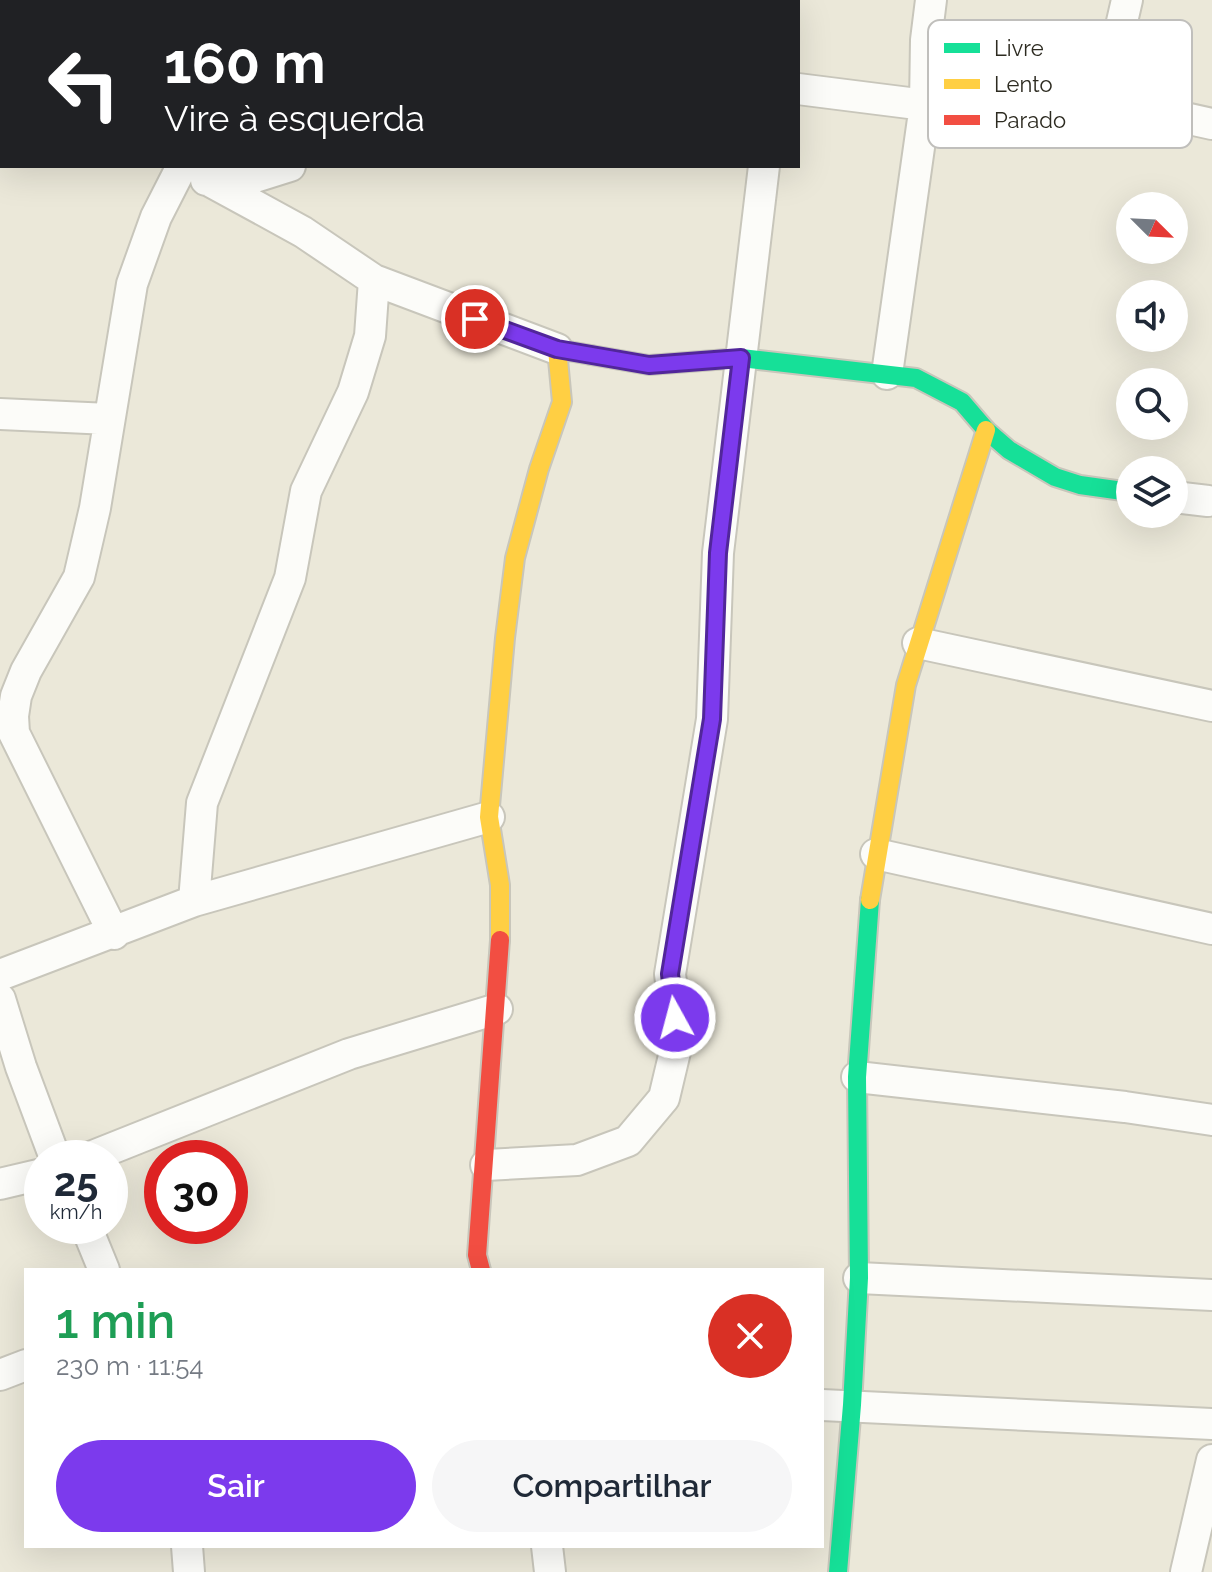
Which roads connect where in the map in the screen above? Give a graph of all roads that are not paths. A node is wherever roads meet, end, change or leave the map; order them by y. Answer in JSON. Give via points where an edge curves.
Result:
{"nodes":[{"id":1,"x":931,"y":0,"type":"edge"},
{"id":2,"x":1127,"y":0,"type":"edge"},
{"id":3,"x":928,"y":20,"type":"edge"},
{"id":4,"x":1122,"y":20,"type":"edge"},
{"id":5,"x":928,"y":24,"type":"edge"},
{"id":6,"x":800,"y":89,"type":"edge"},
{"id":7,"x":925,"y":105,"type":"junction"},
{"id":8,"x":928,"y":105,"type":"edge"},
{"id":9,"x":1192,"y":120,"type":"edge"},
{"id":10,"x":1212,"y":124,"type":"edge"},
{"id":11,"x":284,"y":168,"type":"edge"},
{"id":12,"x":764,"y":168,"type":"edge"},
{"id":13,"x":183,"y":171,"type":"edge"},
{"id":14,"x":374,"y":280,"type":"junction"},
{"id":15,"x":557,"y":349,"type":"junction"},
{"id":16,"x":741,"y":358,"type":"junction"},
{"id":17,"x":887,"y":374,"type":"junction"},
{"id":18,"x":0,"y":414,"type":"edge"},
{"id":19,"x":109,"y":419,"type":"junction"},
{"id":20,"x":986,"y":430,"type":"junction"},
{"id":21,"x":1116,"y":490,"type":"edge"},
{"id":22,"x":1188,"y":499,"type":"edge"},
{"id":23,"x":1208,"y":501,"type":"dead end"},
{"id":24,"x":918,"y":643,"type":"junction"},
{"id":25,"x":1212,"y":706,"type":"edge"},
{"id":26,"x":489,"y":817,"type":"junction"},
{"id":27,"x":876,"y":854,"type":"junction"},
{"id":28,"x":194,"y":901,"type":"junction"},
{"id":29,"x":1212,"y":929,"type":"edge"},
{"id":30,"x":114,"y":934,"type":"junction"},
{"id":31,"x":0,"y":975,"type":"edge"},
{"id":32,"x":0,"y":999,"type":"edge"},
{"id":33,"x":497,"y":1009,"type":"junction"},
{"id":34,"x":857,"y":1077,"type":"junction"},
{"id":35,"x":1212,"y":1120,"type":"edge"},
{"id":36,"x":48,"y":1140,"type":"edge"},
{"id":37,"x":128,"y":1142,"type":"edge"},
{"id":38,"x":486,"y":1165,"type":"junction"},
{"id":39,"x":24,"y":1178,"type":"edge"},
{"id":40,"x":0,"y":1184,"type":"edge"},
{"id":41,"x":93,"y":1244,"type":"edge"},
{"id":42,"x":103,"y":1268,"type":"edge"},
{"id":43,"x":480,"y":1268,"type":"edge"},
{"id":44,"x":859,"y":1278,"type":"junction"},
{"id":45,"x":1212,"y":1295,"type":"edge"},
{"id":46,"x":24,"y":1366,"type":"edge"},
{"id":47,"x":0,"y":1375,"type":"edge"},
{"id":48,"x":824,"y":1405,"type":"edge"},
{"id":49,"x":852,"y":1405,"type":"junction"},
{"id":50,"x":1212,"y":1424,"type":"edge"},
{"id":51,"x":1212,"y":1460,"type":"edge"},
{"id":52,"x":187,"y":1548,"type":"edge"},
{"id":53,"x":547,"y":1548,"type":"edge"},
{"id":54,"x":189,"y":1572,"type":"edge"},
{"id":55,"x":550,"y":1572,"type":"edge"},
{"id":56,"x":838,"y":1572,"type":"edge"},
{"id":57,"x":1186,"y":1572,"type":"edge"}],
"edges":[{"from":1,"to":3,"type":"street"},
{"from":2,"to":4,"type":"street"},
{"from":5,"to":7,"type":"street"},
{"from":6,"to":7,"type":"street"},
{"from":7,"to":8,"type":"street"},
{"from":7,"to":17,"type":"street"},
{"from":9,"to":10,"type":"street"},
{"from":11,"to":13,"type":"street","via":[[255,177]]},
{"from":12,"to":16,"type":"street"},
{"from":13,"to":14,"type":"street","via":[[303,232]]},
{"from":13,"to":19,"type":"street","via":[[156,217],[132,284]]},
{"from":14,"to":15,"type":"street"},
{"from":14,"to":28,"type":"street","via":[[370,336],[353,392],[306,491],[290,578],[202,803]]},
{"from":15,"to":16,"type":"street","via":[[649,365]]},
{"from":15,"to":26,"type":"street","via":[[562,402],[515,558]]},
{"from":16,"to":17,"type":"street"},
{"from":16,"to":38,"type":"street","via":[[718,553],[712,719],[670,974],[678,1039],[664,1098],[628,1141],[577,1160]]},
{"from":17,"to":20,"type":"street","via":[[941,389],[962,402]]},
{"from":18,"to":19,"type":"street"},
{"from":19,"to":30,"type":"street","via":[[79,577],[26,671],[13,716],[14,733]]},
{"from":20,"to":21,"type":"street","via":[[1055,477]]},
{"from":20,"to":24,"type":"street"},
{"from":22,"to":23,"type":"street"},
{"from":24,"to":25,"type":"street"},
{"from":24,"to":27,"type":"street"},
{"from":26,"to":28,"type":"street"},
{"from":26,"to":33,"type":"street","via":[[500,885]]},
{"from":27,"to":29,"type":"street"},
{"from":27,"to":34,"type":"street"},
{"from":28,"to":30,"type":"street"},
{"from":30,"to":31,"type":"street"},
{"from":32,"to":36,"type":"street"},
{"from":33,"to":37,"type":"street","via":[[349,1054]]},
{"from":33,"to":38,"type":"street"},
{"from":34,"to":35,"type":"street"},
{"from":34,"to":44,"type":"street"},
{"from":38,"to":43,"type":"street","via":[[477,1255]]},
{"from":39,"to":40,"type":"street"},
{"from":41,"to":42,"type":"street"},
{"from":44,"to":45,"type":"street"},
{"from":44,"to":49,"type":"street"},
{"from":46,"to":47,"type":"street"},
{"from":48,"to":49,"type":"street"},
{"from":49,"to":50,"type":"street"},
{"from":49,"to":56,"type":"street"},
{"from":51,"to":57,"type":"street"},
{"from":52,"to":54,"type":"street"},
{"from":53,"to":55,"type":"street"}]}
